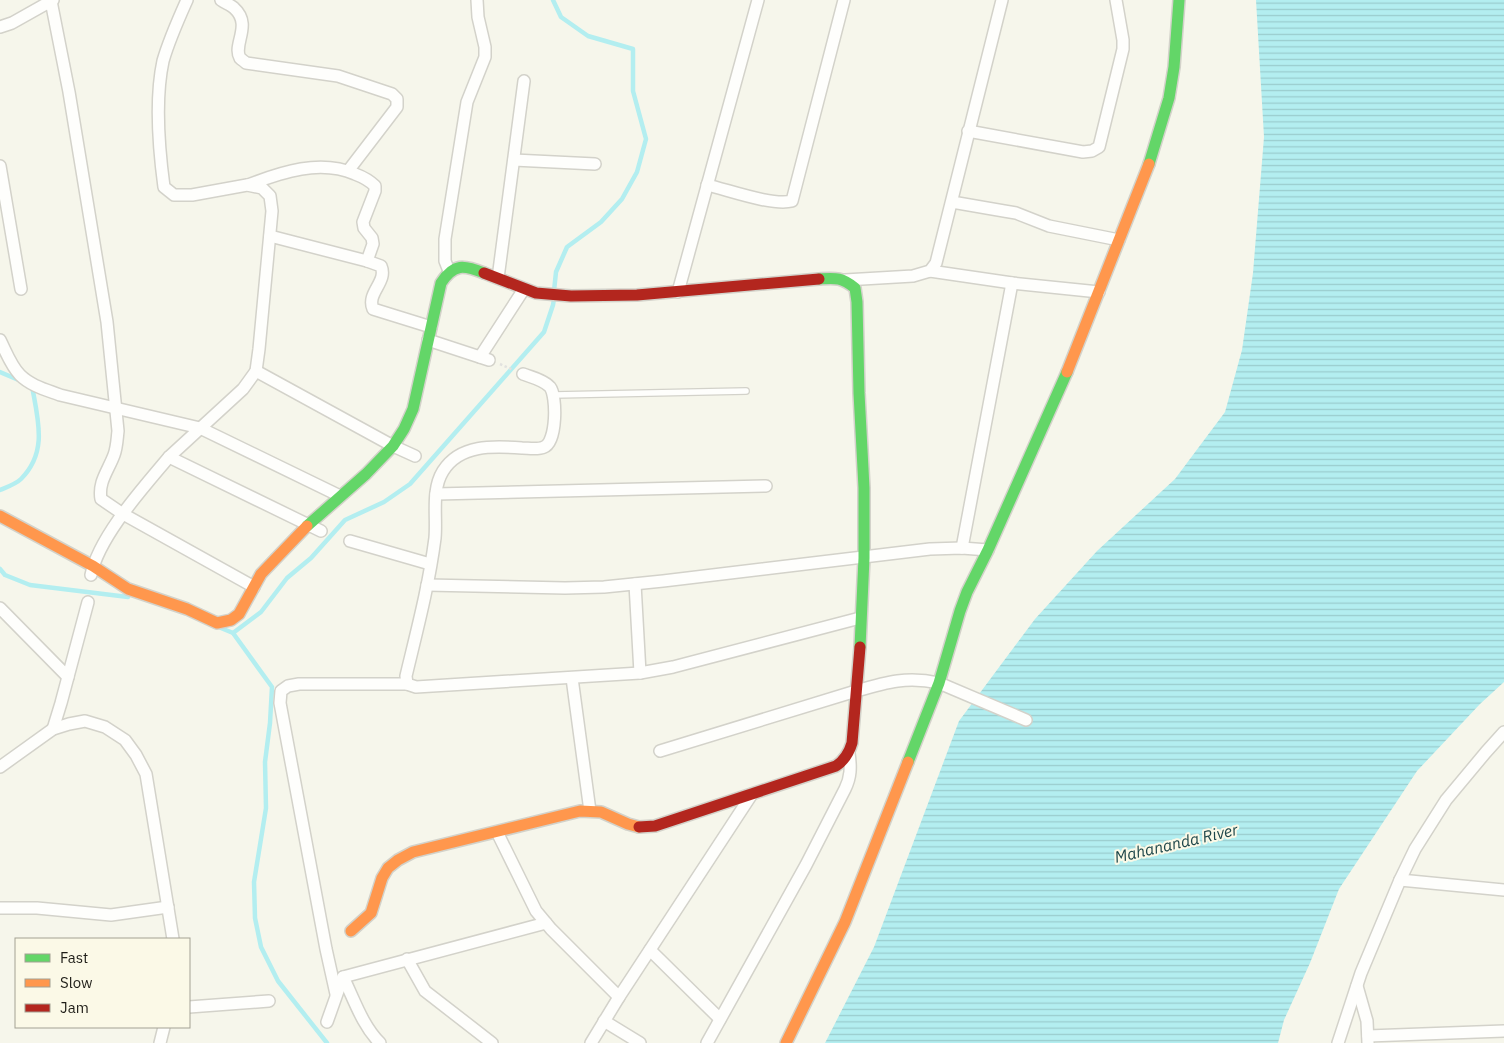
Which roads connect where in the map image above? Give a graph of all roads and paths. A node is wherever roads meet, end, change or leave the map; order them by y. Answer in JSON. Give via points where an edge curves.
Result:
{"nodes":[{"id":1,"x":187,"y":0,"type":"edge"},
{"id":2,"x":221,"y":0,"type":"edge"},
{"id":3,"x":477,"y":0,"type":"edge"},
{"id":4,"x":758,"y":0,"type":"edge"},
{"id":5,"x":844,"y":0,"type":"edge"},
{"id":6,"x":1002,"y":0,"type":"edge"},
{"id":7,"x":1116,"y":0,"type":"edge"},
{"id":8,"x":1179,"y":0,"type":"edge"},
{"id":9,"x":52,"y":1,"type":"edge"},
{"id":10,"x":0,"y":27,"type":"edge"},
{"id":11,"x":524,"y":81,"type":"dead end"},
{"id":12,"x":968,"y":131,"type":"junction"},
{"id":13,"x":514,"y":160,"type":"junction"},
{"id":14,"x":595,"y":164,"type":"dead end"},
{"id":15,"x":0,"y":166,"type":"edge"},
{"id":16,"x":348,"y":171,"type":"junction"},
{"id":17,"x":247,"y":185,"type":"junction"},
{"id":18,"x":707,"y":185,"type":"junction"},
{"id":19,"x":952,"y":202,"type":"junction"},
{"id":20,"x":270,"y":236,"type":"junction"},
{"id":21,"x":1120,"y":240,"type":"junction"},
{"id":22,"x":367,"y":261,"type":"junction"},
{"id":23,"x":449,"y":271,"type":"junction"},
{"id":24,"x":930,"y":271,"type":"junction"},
{"id":25,"x":498,"y":278,"type":"junction"},
{"id":26,"x":845,"y":280,"type":"junction"},
{"id":27,"x":1012,"y":283,"type":"junction"},
{"id":28,"x":21,"y":289,"type":"dead end"},
{"id":29,"x":524,"y":289,"type":"junction"},
{"id":30,"x":678,"y":292,"type":"junction"},
{"id":31,"x":1099,"y":292,"type":"junction"},
{"id":32,"x":431,"y":327,"type":"junction"},
{"id":33,"x":0,"y":340,"type":"edge"},
{"id":34,"x":428,"y":340,"type":"junction"},
{"id":35,"x":485,"y":358,"type":"junction"},
{"id":36,"x":256,"y":371,"type":"junction"},
{"id":37,"x":523,"y":374,"type":"joint"},
{"id":38,"x":746,"y":391,"type":"dead end"},
{"id":39,"x":554,"y":395,"type":"junction"},
{"id":40,"x":115,"y":408,"type":"junction"},
{"id":41,"x":200,"y":428,"type":"junction"},
{"id":42,"x":393,"y":446,"type":"junction"},
{"id":43,"x":415,"y":456,"type":"dead end"},
{"id":44,"x":170,"y":457,"type":"junction"},
{"id":45,"x":766,"y":486,"type":"dead end"},
{"id":46,"x":436,"y":494,"type":"junction"},
{"id":47,"x":340,"y":496,"type":"junction"},
{"id":48,"x":123,"y":514,"type":"junction"},
{"id":49,"x":0,"y":516,"type":"edge"},
{"id":50,"x":308,"y":525,"type":"junction"},
{"id":51,"x":321,"y":531,"type":"dead end"},
{"id":52,"x":350,"y":542,"type":"dead end"},
{"id":53,"x":962,"y":548,"type":"junction"},
{"id":54,"x":988,"y":550,"type":"junction"},
{"id":55,"x":864,"y":558,"type":"junction"},
{"id":56,"x":430,"y":564,"type":"junction"},
{"id":57,"x":92,"y":571,"type":"junction"},
{"id":58,"x":635,"y":584,"type":"junction"},
{"id":59,"x":426,"y":585,"type":"junction"},
{"id":60,"x":254,"y":587,"type":"junction"},
{"id":61,"x":88,"y":602,"type":"dead end"},
{"id":62,"x":0,"y":608,"type":"edge"},
{"id":63,"x":860,"y":618,"type":"junction"},
{"id":64,"x":640,"y":673,"type":"junction"},
{"id":65,"x":68,"y":677,"type":"junction"},
{"id":66,"x":572,"y":678,"type":"junction"},
{"id":67,"x":939,"y":683,"type":"junction"},
{"id":68,"x":407,"y":684,"type":"junction"},
{"id":69,"x":856,"y":690,"type":"junction"},
{"id":70,"x":1026,"y":720,"type":"dead end"},
{"id":71,"x":53,"y":729,"type":"junction"},
{"id":72,"x":1504,"y":732,"type":"edge"},
{"id":73,"x":660,"y":750,"type":"dead end"},
{"id":74,"x":849,"y":753,"type":"junction"},
{"id":75,"x":0,"y":767,"type":"edge"},
{"id":76,"x":752,"y":794,"type":"junction"},
{"id":77,"x":590,"y":810,"type":"junction"},
{"id":78,"x":498,"y":832,"type":"junction"},
{"id":79,"x":1400,"y":880,"type":"junction"},
{"id":80,"x":1504,"y":890,"type":"edge"},
{"id":81,"x":168,"y":907,"type":"junction"},
{"id":82,"x":0,"y":908,"type":"edge"},
{"id":83,"x":546,"y":923,"type":"junction"},
{"id":84,"x":351,"y":931,"type":"dead end"},
{"id":85,"x":173,"y":938,"type":"edge"},
{"id":86,"x":650,"y":950,"type":"junction"},
{"id":87,"x":407,"y":959,"type":"junction"},
{"id":88,"x":343,"y":977,"type":"junction"},
{"id":89,"x":1357,"y":986,"type":"junction"},
{"id":90,"x":336,"y":994,"type":"junction"},
{"id":91,"x":619,"y":997,"type":"junction"},
{"id":92,"x":269,"y":1002,"type":"dead end"},
{"id":93,"x":190,"y":1008,"type":"edge"},
{"id":94,"x":720,"y":1019,"type":"junction"},
{"id":95,"x":604,"y":1021,"type":"junction"},
{"id":96,"x":327,"y":1022,"type":"dead end"},
{"id":97,"x":164,"y":1028,"type":"edge"},
{"id":98,"x":1504,"y":1031,"type":"edge"},
{"id":99,"x":1368,"y":1040,"type":"edge"},
{"id":100,"x":159,"y":1042,"type":"edge"},
{"id":101,"x":380,"y":1043,"type":"edge"},
{"id":102,"x":492,"y":1043,"type":"edge"},
{"id":103,"x":591,"y":1043,"type":"edge"},
{"id":104,"x":640,"y":1043,"type":"edge"},
{"id":105,"x":707,"y":1043,"type":"edge"},
{"id":106,"x":786,"y":1043,"type":"edge"},
{"id":107,"x":1338,"y":1043,"type":"edge"}],
"edges":[{"from":1,"to":17,"type":"street","via":[[169,41],[159,84],[164,187],[174,195],[192,195]]},
{"from":2,"to":16,"type":"street","via":[[241,16],[243,28],[239,50],[246,63],[338,76],[392,94],[397,99],[397,107]]},
{"from":3,"to":23,"type":"street","via":[[485,57],[467,102],[445,245]]},
{"from":4,"to":18,"type":"street"},
{"from":5,"to":18,"type":"street","via":[[792,201],[772,202]]},
{"from":6,"to":12,"type":"street"},
{"from":7,"to":12,"type":"street","via":[[1123,49],[1099,147],[1083,152]]},
{"from":8,"to":21,"type":"street","via":[[1169,98],[1148,167]]},
{"from":9,"to":10,"type":"street"},
{"from":9,"to":40,"type":"street","via":[[107,322]]},
{"from":11,"to":13,"type":"street"},
{"from":12,"to":19,"type":"street"},
{"from":13,"to":14,"type":"street"},
{"from":13,"to":25,"type":"street"},
{"from":15,"to":28,"type":"street"},
{"from":16,"to":17,"type":"street","via":[[334,168],[294,170]]},
{"from":16,"to":22,"type":"street","via":[[370,180],[375,186],[363,222],[373,244]]},
{"from":17,"to":20,"type":"street","via":[[262,188],[270,196]]},
{"from":18,"to":30,"type":"street"},
{"from":19,"to":21,"type":"street","via":[[1004,210],[1049,226]]},
{"from":19,"to":24,"type":"street","via":[[940,252]]},
{"from":20,"to":22,"type":"street"},
{"from":20,"to":36,"type":"street"},
{"from":21,"to":31,"type":"street"},
{"from":22,"to":32,"type":"street","via":[[381,266],[383,271],[372,297],[373,309]]},
{"from":23,"to":25,"type":"street","via":[[469,267]]},
{"from":23,"to":32,"type":"street","via":[[441,283]]},
{"from":24,"to":26,"type":"street","via":[[912,276]]},
{"from":24,"to":27,"type":"street"},
{"from":25,"to":29,"type":"street"},
{"from":26,"to":30,"type":"street","via":[[834,278]]},
{"from":26,"to":55,"type":"street","via":[[855,288],[856,302]]},
{"from":27,"to":31,"type":"street"},
{"from":27,"to":53,"type":"street"},
{"from":29,"to":30,"type":"street","via":[[570,296]]},
{"from":29,"to":35,"type":"street"},
{"from":31,"to":54,"type":"street"},
{"from":32,"to":34,"type":"street"},
{"from":33,"to":40,"type":"street","via":[[21,376],[40,388]]},
{"from":34,"to":35,"type":"street"},
{"from":34,"to":42,"type":"street","via":[[413,409]]},
{"from":35,"to":37,"type":"path"},
{"from":36,"to":41,"type":"street","via":[[243,389]]},
{"from":36,"to":42,"type":"street"},
{"from":37,"to":39,"type":"street","via":[[549,386]]},
{"from":38,"to":39,"type":"lane"},
{"from":39,"to":46,"type":"street","via":[[554,432],[544,447],[473,449],[439,471]]},
{"from":40,"to":41,"type":"street"},
{"from":40,"to":48,"type":"street","via":[[117,444],[100,491],[101,500]]},
{"from":41,"to":44,"type":"street"},
{"from":41,"to":47,"type":"street"},
{"from":42,"to":43,"type":"street"},
{"from":42,"to":47,"type":"street"},
{"from":44,"to":48,"type":"street"},
{"from":44,"to":50,"type":"street"},
{"from":45,"to":46,"type":"street"},
{"from":46,"to":56,"type":"street","via":[[435,538]]},
{"from":47,"to":50,"type":"street"},
{"from":48,"to":57,"type":"street","via":[[102,544]]},
{"from":48,"to":60,"type":"street"},
{"from":49,"to":57,"type":"street"},
{"from":50,"to":51,"type":"street"},
{"from":50,"to":60,"type":"street","via":[[268,566]]},
{"from":52,"to":56,"type":"street"},
{"from":53,"to":54,"type":"street"},
{"from":53,"to":55,"type":"street"},
{"from":54,"to":67,"type":"street","via":[[962,604]]},
{"from":55,"to":58,"type":"street"},
{"from":55,"to":63,"type":"street"},
{"from":56,"to":59,"type":"street"},
{"from":57,"to":60,"type":"street","via":[[128,589],[217,623],[231,620],[239,614]]},
{"from":58,"to":59,"type":"street","via":[[565,588]]},
{"from":58,"to":64,"type":"street"},
{"from":59,"to":68,"type":"street"},
{"from":61,"to":65,"type":"street"},
{"from":62,"to":65,"type":"street"},
{"from":63,"to":64,"type":"street"},
{"from":63,"to":69,"type":"street"},
{"from":64,"to":66,"type":"street"},
{"from":65,"to":71,"type":"street"},
{"from":66,"to":68,"type":"street","via":[[416,687]]},
{"from":66,"to":77,"type":"street"},
{"from":67,"to":69,"type":"street","via":[[910,679]]},
{"from":67,"to":70,"type":"street"},
{"from":67,"to":106,"type":"street","via":[[845,922]]},
{"from":68,"to":90,"type":"street","via":[[299,684],[288,686],[281,692],[280,703]]},
{"from":69,"to":73,"type":"street"},
{"from":69,"to":74,"type":"street"},
{"from":71,"to":75,"type":"street"},
{"from":71,"to":81,"type":"street","via":[[85,721],[105,726],[125,740],[136,755],[146,774]]},
{"from":72,"to":79,"type":"street","via":[[1446,800]]},
{"from":74,"to":76,"type":"street","via":[[845,761],[836,766]]},
{"from":74,"to":94,"type":"street","via":[[851,769],[845,789]]},
{"from":76,"to":77,"type":"street","via":[[642,828]]},
{"from":76,"to":86,"type":"street"},
{"from":77,"to":78,"type":"street"},
{"from":78,"to":83,"type":"street","via":[[536,911]]},
{"from":78,"to":84,"type":"street","via":[[413,852],[389,866],[383,874],[371,913]]},
{"from":79,"to":80,"type":"street"},
{"from":79,"to":89,"type":"street"},
{"from":81,"to":82,"type":"street","via":[[111,915]]},
{"from":81,"to":85,"type":"street"},
{"from":83,"to":87,"type":"street"},
{"from":83,"to":91,"type":"street"},
{"from":86,"to":91,"type":"street"},
{"from":86,"to":94,"type":"street"},
{"from":87,"to":88,"type":"street"},
{"from":87,"to":102,"type":"street","via":[[429,995]]},
{"from":88,"to":90,"type":"street"},
{"from":88,"to":101,"type":"street","via":[[366,1025]]},
{"from":89,"to":99,"type":"street","via":[[1367,1021]]},
{"from":89,"to":107,"type":"street"},
{"from":90,"to":96,"type":"street"},
{"from":91,"to":95,"type":"street"},
{"from":92,"to":93,"type":"street"},
{"from":94,"to":105,"type":"street"},
{"from":95,"to":103,"type":"street"},
{"from":95,"to":104,"type":"street"},
{"from":97,"to":100,"type":"street"},
{"from":98,"to":99,"type":"street"}]}
